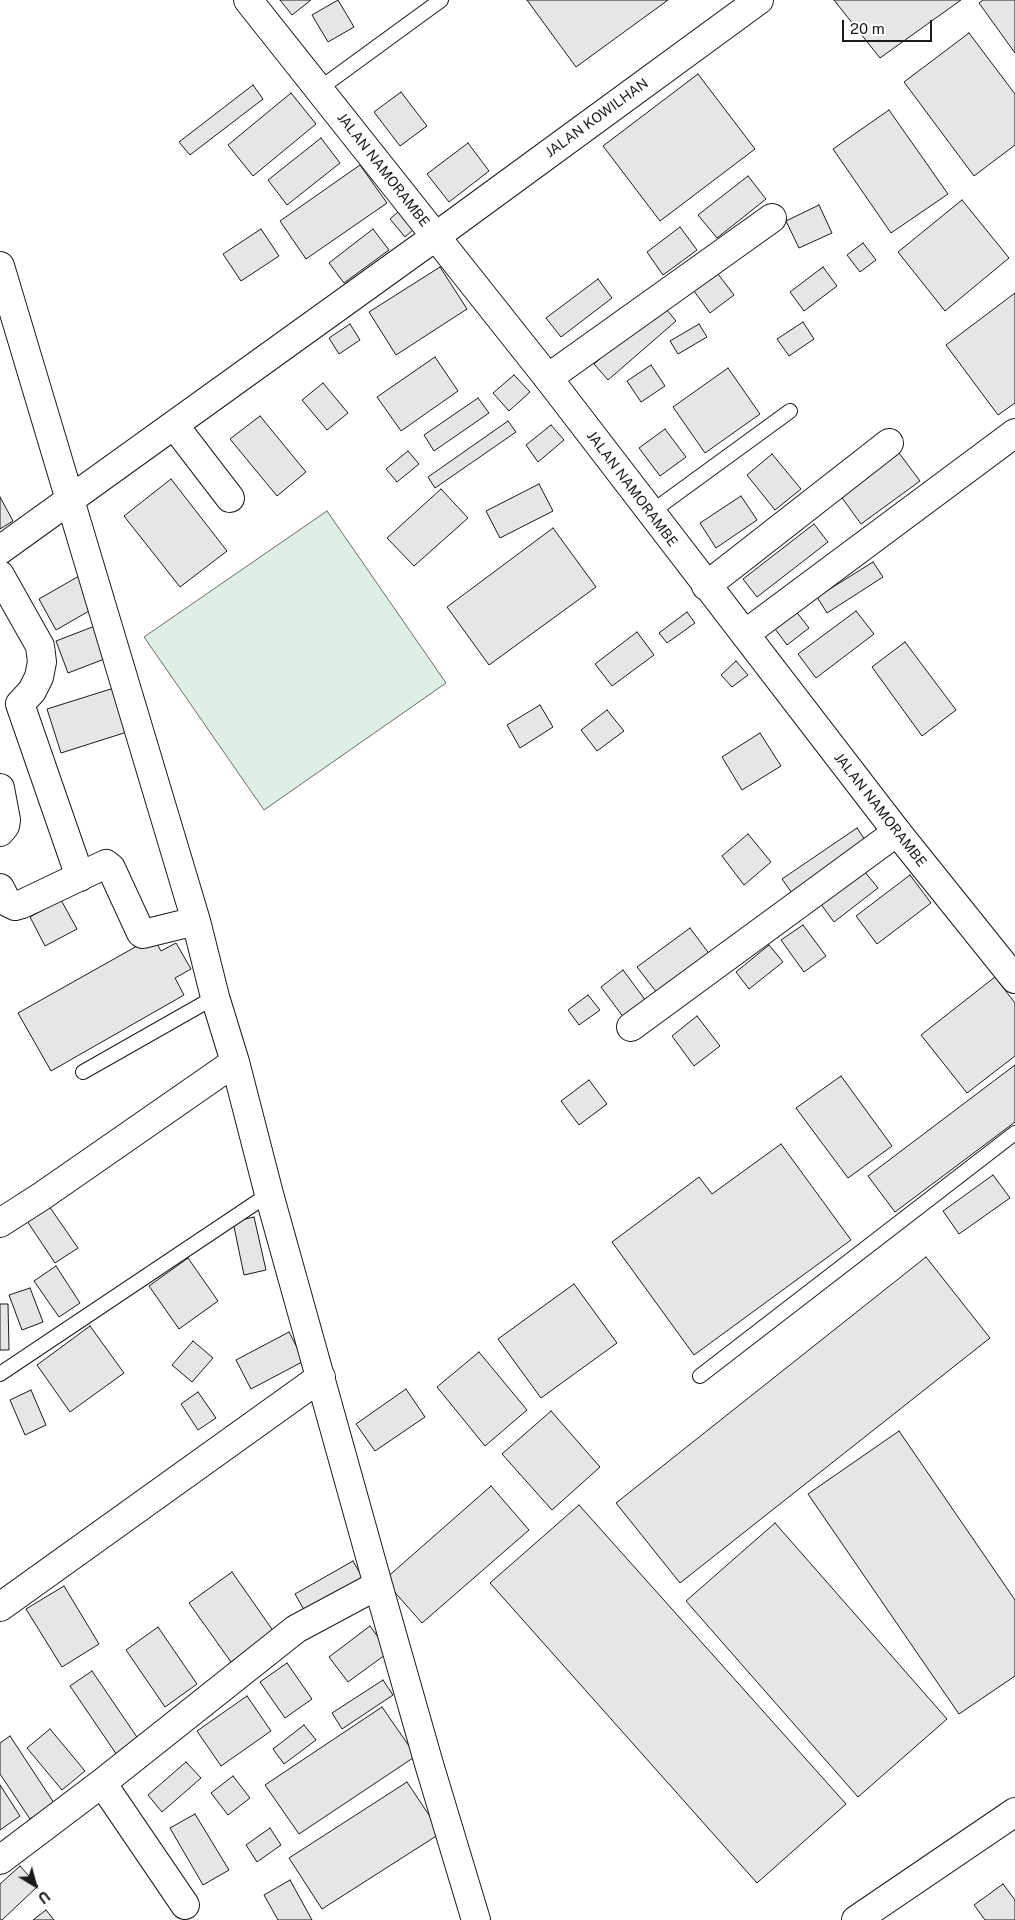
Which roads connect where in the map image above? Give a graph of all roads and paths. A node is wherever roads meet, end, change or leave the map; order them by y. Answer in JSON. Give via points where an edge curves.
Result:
{"nodes":[{"id":1,"x":248,"y":0,"type":"edge"},
{"id":2,"x":441,"y":0,"type":"edge"},
{"id":3,"x":758,"y":0,"type":"edge"},
{"id":4,"x":319,"y":90,"type":"junction"},
{"id":5,"x":772,"y":218,"type":"dead end"},
{"id":6,"x":435,"y":237,"type":"junction"},
{"id":7,"x":0,"y":266,"type":"edge"},
{"id":8,"x":548,"y":378,"type":"junction"},
{"id":9,"x":790,"y":411,"type":"dead end"},
{"id":10,"x":174,"y":425,"type":"junction"},
{"id":11,"x":1015,"y":433,"type":"edge"},
{"id":12,"x":889,"y":442,"type":"dead end"},
{"id":13,"x":230,"y":498,"type":"dead end"},
{"id":14,"x":70,"y":499,"type":"junction"},
{"id":15,"x":650,"y":513,"type":"junction"},
{"id":16,"x":0,"y":550,"type":"edge"},
{"id":17,"x":0,"y":575,"type":"edge"},
{"id":18,"x":706,"y":586,"type":"junction"},
{"id":19,"x":745,"y":634,"type":"junction"},
{"id":20,"x":0,"y":788,"type":"edge"},
{"id":21,"x":0,"y":832,"type":"edge"},
{"id":22,"x":896,"y":832,"type":"junction"},
{"id":23,"x":80,"y":877,"type":"junction"},
{"id":24,"x":0,"y":888,"type":"edge"},
{"id":25,"x":196,"y":921,"type":"junction"},
{"id":26,"x":1014,"y":978,"type":"edge"},
{"id":27,"x":215,"y":997,"type":"junction"},
{"id":28,"x":631,"y":1027,"type":"dead end"},
{"id":29,"x":235,"y":1062,"type":"junction"},
{"id":30,"x":83,"y":1072,"type":"dead end"},
{"id":31,"x":1015,"y":1133,"type":"edge"},
{"id":32,"x":269,"y":1194,"type":"junction"},
{"id":33,"x":0,"y":1223,"type":"edge"},
{"id":34,"x":0,"y":1374,"type":"edge"},
{"id":35,"x":700,"y":1376,"type":"dead end"},
{"id":36,"x":320,"y":1377,"type":"junction"},
{"id":37,"x":378,"y":1585,"type":"junction"},
{"id":38,"x":0,"y":1607,"type":"edge"},
{"id":39,"x":102,"y":1783,"type":"junction"},
{"id":40,"x":1015,"y":1812,"type":"edge"},
{"id":41,"x":0,"y":1860,"type":"edge"},
{"id":42,"x":185,"y":1905,"type":"dead end"},
{"id":43,"x":476,"y":1920,"type":"edge"},
{"id":44,"x":856,"y":1920,"type":"edge"}],
"edges":[{"from":1,"to":4,"type":"street","name":"JALAN NAMORAMBE"},
{"from":2,"to":4,"type":"lane"},
{"from":3,"to":6,"type":"street","name":"JALAN KOWILHAN"},
{"from":4,"to":6,"type":"street","name":"JALAN NAMORAMBE"},
{"from":5,"to":8,"type":"street"},
{"from":6,"to":8,"type":"street","name":"JALAN NAMORAMBE"},
{"from":6,"to":10,"type":"street","name":"JALAN KOWILHAN"},
{"from":7,"to":14,"type":"street"},
{"from":8,"to":15,"type":"street","name":"JALAN NAMORAMBE"},
{"from":9,"to":15,"type":"lane"},
{"from":10,"to":13,"type":"street"},
{"from":10,"to":14,"type":"street","name":"JALAN KOWILHAN"},
{"from":11,"to":19,"type":"street"},
{"from":12,"to":18,"type":"street"},
{"from":14,"to":16,"type":"street","name":"JALAN KOWILHAN"},
{"from":14,"to":25,"type":"street"},
{"from":15,"to":18,"type":"street","name":"JALAN NAMORAMBE"},
{"from":17,"to":23,"type":"street","via":[[40,646],[42,662],[39,677],[20,704]]},
{"from":18,"to":19,"type":"street","name":"JALAN NAMORAMBE"},
{"from":19,"to":22,"type":"street","name":"JALAN NAMORAMBE"},
{"from":20,"to":21,"type":"street","via":[[6,820]]},
{"from":22,"to":26,"type":"street","name":"JALAN NAMORAMBE"},
{"from":22,"to":28,"type":"street"},
{"from":23,"to":24,"type":"street","via":[[15,906],[7,902]]},
{"from":23,"to":25,"type":"street","via":[[106,864],[111,868],[138,930],[143,934]]},
{"from":25,"to":27,"type":"street"},
{"from":27,"to":29,"type":"street"},
{"from":27,"to":30,"type":"lane"},
{"from":29,"to":32,"type":"street"},
{"from":29,"to":33,"type":"street"},
{"from":31,"to":35,"type":"lane"},
{"from":32,"to":34,"type":"lane"},
{"from":32,"to":36,"type":"street"},
{"from":36,"to":37,"type":"street"},
{"from":36,"to":38,"type":"street"},
{"from":37,"to":39,"type":"street","via":[[296,1629]]},
{"from":37,"to":43,"type":"street"},
{"from":39,"to":41,"type":"street"},
{"from":39,"to":42,"type":"street"},
{"from":40,"to":44,"type":"street"}]}
